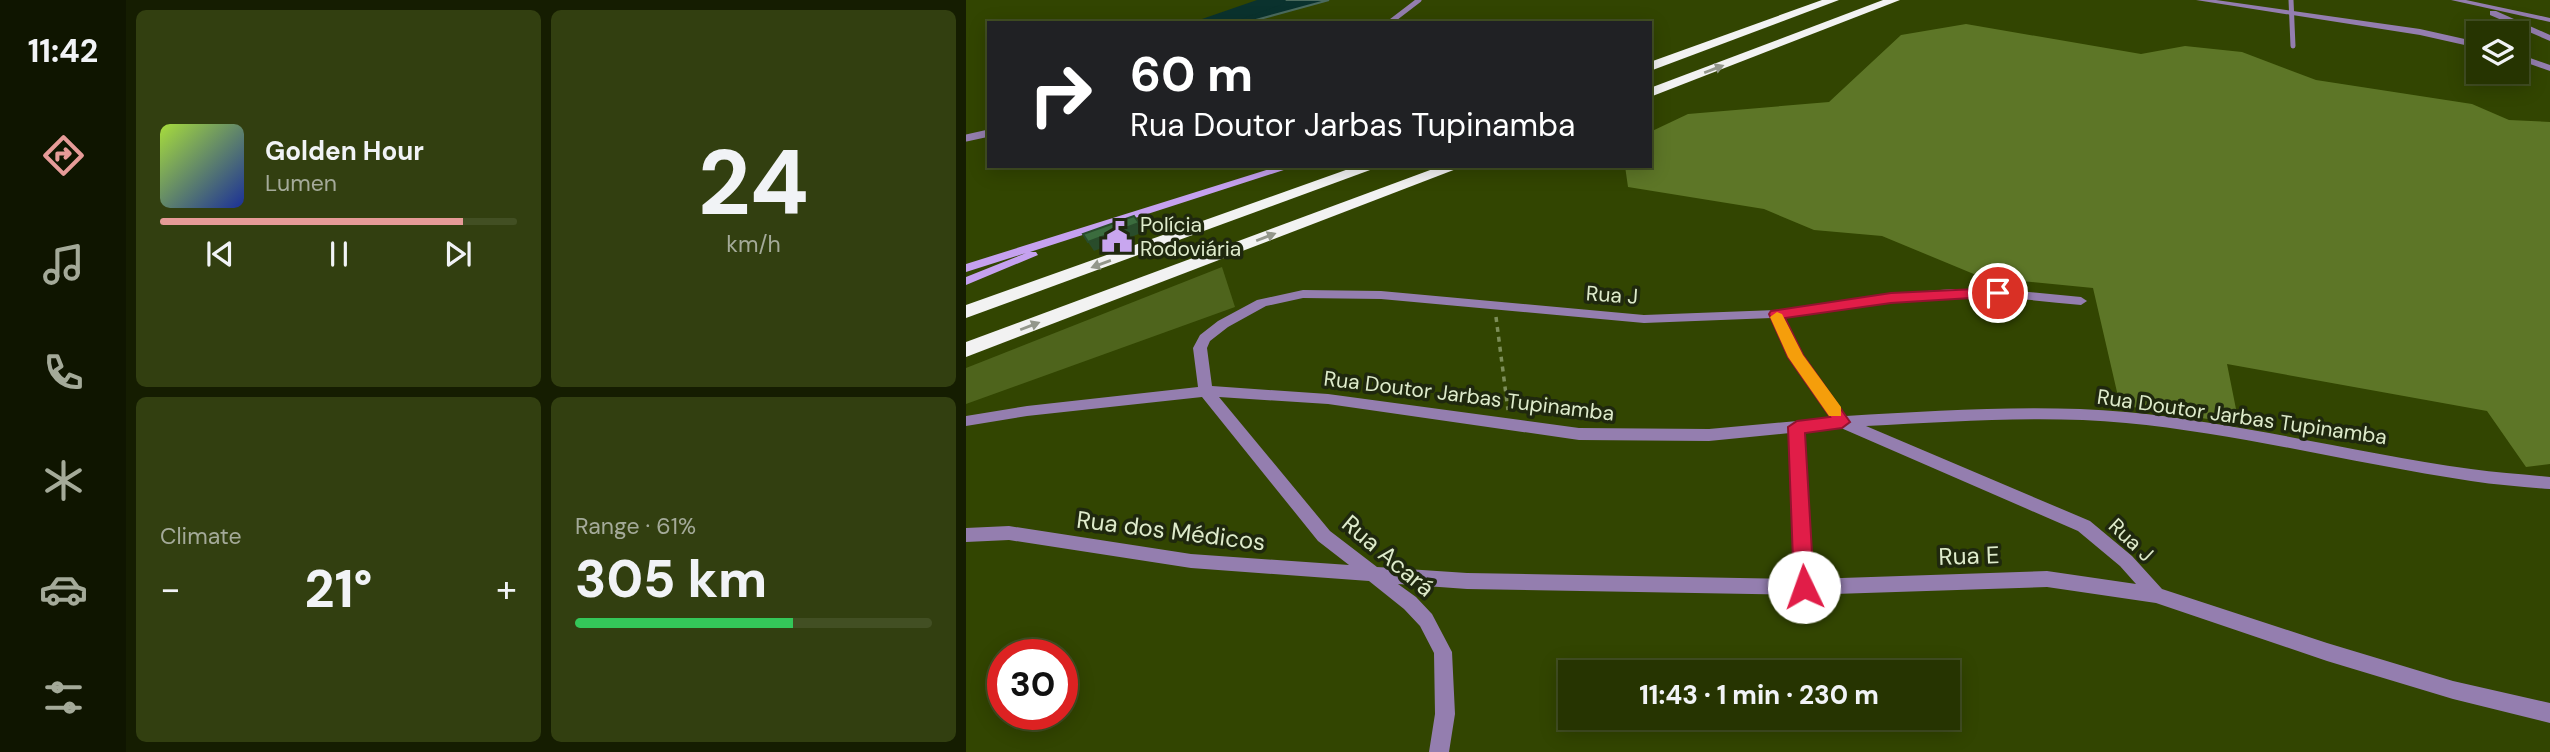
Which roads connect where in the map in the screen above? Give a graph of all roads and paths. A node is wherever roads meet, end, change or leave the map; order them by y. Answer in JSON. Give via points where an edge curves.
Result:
{"nodes":[{"id":1,"x":1419,"y":0,"type":"edge"},
{"id":2,"x":1833,"y":0,"type":"edge"},
{"id":3,"x":1894,"y":0,"type":"edge"},
{"id":4,"x":2200,"y":0,"type":"edge"},
{"id":5,"x":2291,"y":0,"type":"edge"},
{"id":6,"x":2460,"y":1,"type":"edge"},
{"id":7,"x":2291,"y":14,"type":"junction"},
{"id":8,"x":2550,"y":20,"type":"edge"},
{"id":9,"x":1392,"y":21,"type":"edge"},
{"id":10,"x":1747,"y":32,"type":"junction"},
{"id":11,"x":2550,"y":38,"type":"edge"},
{"id":12,"x":2466,"y":42,"type":"edge"},
{"id":13,"x":2293,"y":46,"type":"dead end"},
{"id":14,"x":1652,"y":56,"type":"edge"},
{"id":15,"x":2529,"y":61,"type":"edge"},
{"id":16,"x":1652,"y":66,"type":"edge"},
{"id":17,"x":2550,"y":68,"type":"edge"},
{"id":18,"x":1652,"y":92,"type":"edge"},
{"id":19,"x":987,"y":133,"type":"edge"},
{"id":20,"x":966,"y":138,"type":"edge"},
{"id":21,"x":1285,"y":168,"type":"edge"},
{"id":22,"x":1367,"y":168,"type":"edge"},
{"id":23,"x":1451,"y":168,"type":"edge"},
{"id":24,"x":1158,"y":208,"type":"junction"},
{"id":25,"x":966,"y":268,"type":"edge"},
{"id":26,"x":966,"y":281,"type":"edge"},
{"id":27,"x":2081,"y":301,"type":"dead end"},
{"id":28,"x":1494,"y":305,"type":"junction"},
{"id":29,"x":966,"y":312,"type":"edge"},
{"id":30,"x":1776,"y":314,"type":"junction"},
{"id":31,"x":966,"y":350,"type":"edge"},
{"id":32,"x":1206,"y":391,"type":"junction"},
{"id":33,"x":966,"y":421,"type":"edge"},
{"id":34,"x":1842,"y":422,"type":"junction"},
{"id":35,"x":1510,"y":424,"type":"junction"},
{"id":36,"x":1797,"y":427,"type":"junction"},
{"id":37,"x":2550,"y":483,"type":"edge"},
{"id":38,"x":966,"y":535,"type":"edge"},
{"id":39,"x":1371,"y":576,"type":"junction"},
{"id":40,"x":1804,"y":587,"type":"junction"},
{"id":41,"x":2156,"y":595,"type":"junction"},
{"id":42,"x":2550,"y":713,"type":"edge"},
{"id":43,"x":1439,"y":752,"type":"edge"}],
"edges":[{"from":1,"to":9,"type":"lane"},
{"from":2,"to":10,"type":"highway"},
{"from":18,"to":3,"type":"highway","one_way":true},
{"from":4,"to":7,"type":"street"},
{"from":5,"to":7,"type":"lane"},
{"from":6,"to":8,"type":"street"},
{"from":6,"to":11,"type":"street"},
{"from":7,"to":12,"type":"street"},
{"from":7,"to":13,"type":"lane"},
{"from":10,"to":14,"type":"highway"},
{"from":10,"to":16,"type":"highway"},
{"from":15,"to":17,"type":"street"},
{"from":19,"to":20,"type":"lane"},
{"from":21,"to":24,"type":"street"},
{"from":22,"to":29,"type":"highway","one_way":true},
{"from":31,"to":23,"type":"highway","one_way":true},
{"from":24,"to":25,"type":"street"},
{"from":24,"to":26,"type":"street"},
{"from":27,"to":30,"type":"street","name":"Rua J","via":[[1952,293]]},
{"from":28,"to":30,"type":"street","name":"Rua J","via":[[1644,319]]},
{"from":28,"to":32,"type":"street","name":"Rua J","via":[[1381,295],[1282,297],[1244,312],[1205,338],[1200,348]]},
{"from":28,"to":35,"type":"path"},
{"from":30,"to":34,"type":"street","via":[[1796,357]]},
{"from":32,"to":33,"type":"street","name":"Rua Doutor Jarbas Tupinamba"},
{"from":32,"to":35,"type":"street","name":"Rua Doutor Jarbas Tupinamba","via":[[1328,399]]},
{"from":32,"to":39,"type":"street","name":"Rua Acará","via":[[1324,536]]},
{"from":34,"to":36,"type":"street","name":"Rua Doutor Jarbas Tupinamba"},
{"from":34,"to":37,"type":"street","name":"Rua Doutor Jarbas Tupinamba","via":[[1972,415],[2128,418],[2472,475]]},
{"from":34,"to":41,"type":"street","name":"Rua J","via":[[2084,526],[2126,561]]},
{"from":35,"to":36,"type":"street","name":"Rua Doutor Jarbas Tupinamba","via":[[1632,436]]},
{"from":36,"to":40,"type":"street"},
{"from":38,"to":39,"type":"street","name":"Rua dos Médicos","via":[[1009,533],[1191,561]]},
{"from":39,"to":40,"type":"street","name":"Rua E"},
{"from":39,"to":43,"type":"street","name":"Rua Acará","via":[[1410,603],[1426,620],[1443,652],[1445,714]]},
{"from":40,"to":41,"type":"street","name":"Rua E","via":[[2047,579]]},
{"from":41,"to":42,"type":"street","name":"Rua E","via":[[2453,690]]}]}
